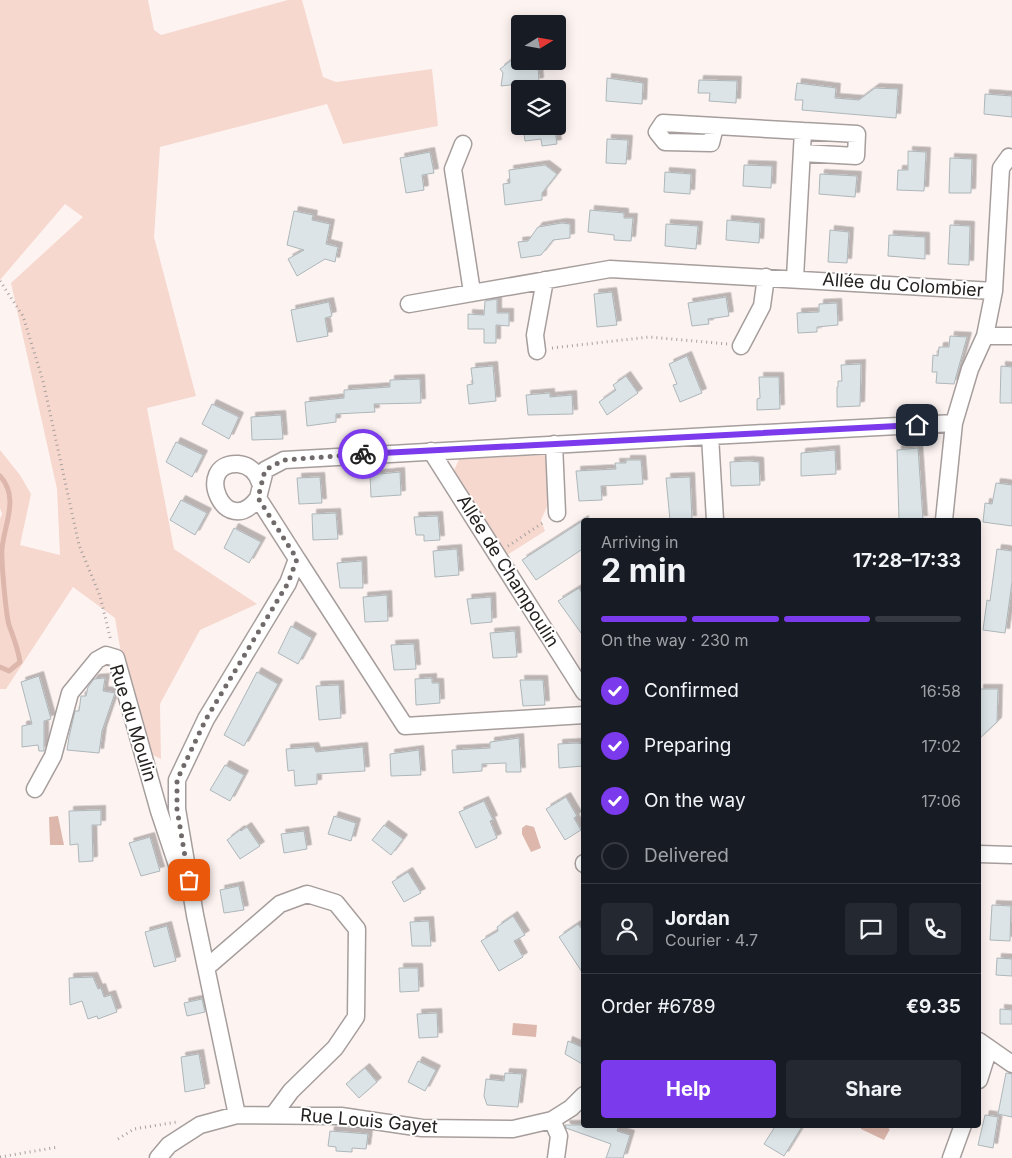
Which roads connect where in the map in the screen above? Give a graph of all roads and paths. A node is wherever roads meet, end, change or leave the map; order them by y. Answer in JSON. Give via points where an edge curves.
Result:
{"nodes":[{"id":1,"x":715,"y":127,"type":"dead end"},
{"id":2,"x":802,"y":131,"type":"junction"},
{"id":3,"x":463,"y":144,"type":"dead end"},
{"id":4,"x":802,"y":153,"type":"junction"},
{"id":5,"x":1012,"y":158,"type":"edge"},
{"id":6,"x":766,"y":277,"type":"junction"},
{"id":7,"x":795,"y":278,"type":"junction"},
{"id":8,"x":546,"y":280,"type":"junction"},
{"id":9,"x":0,"y":281,"type":"edge"},
{"id":10,"x":994,"y":291,"type":"junction"},
{"id":11,"x":472,"y":292,"type":"junction"},
{"id":12,"x":409,"y":304,"type":"dead end"},
{"id":13,"x":985,"y":336,"type":"junction"},
{"id":14,"x":1012,"y":336,"type":"edge"},
{"id":15,"x":741,"y":346,"type":"joint"},
{"id":16,"x":537,"y":351,"type":"joint"},
{"id":17,"x":954,"y":423,"type":"junction"},
{"id":18,"x":710,"y":436,"type":"junction"},
{"id":19,"x":554,"y":444,"type":"junction"},
{"id":20,"x":431,"y":451,"type":"junction"},
{"id":21,"x":558,"y":513,"type":"joint"},
{"id":22,"x":715,"y":518,"type":"edge"},
{"id":23,"x":944,"y":518,"type":"edge"},
{"id":24,"x":497,"y":553,"type":"junction"},
{"id":25,"x":297,"y":559,"type":"junction"},
{"id":26,"x":116,"y":658,"type":"junction"},
{"id":27,"x":581,"y":687,"type":"edge"},
{"id":28,"x":581,"y":715,"type":"edge"},
{"id":29,"x":35,"y":789,"type":"dead end"},
{"id":30,"x":981,"y":854,"type":"edge"},
{"id":31,"x":1012,"y":855,"type":"edge"},
{"id":32,"x":195,"y":916,"type":"junction"},
{"id":33,"x":206,"y":968,"type":"junction"},
{"id":34,"x":984,"y":1044,"type":"edge"},
{"id":35,"x":1012,"y":1064,"type":"edge"},
{"id":36,"x":981,"y":1066,"type":"edge"},
{"id":37,"x":581,"y":1098,"type":"edge"},
{"id":38,"x":274,"y":1114,"type":"junction"},
{"id":39,"x":237,"y":1115,"type":"junction"},
{"id":40,"x":552,"y":1120,"type":"junction"},
{"id":41,"x":172,"y":1122,"type":"dead end"},
{"id":42,"x":962,"y":1128,"type":"edge"},
{"id":43,"x":118,"y":1139,"type":"dead end"},
{"id":44,"x":58,"y":1146,"type":"dead end"},
{"id":45,"x":0,"y":1157,"type":"edge"},
{"id":46,"x":158,"y":1158,"type":"edge"},
{"id":47,"x":556,"y":1158,"type":"edge"},
{"id":48,"x":951,"y":1158,"type":"edge"}],
"edges":[{"from":1,"to":2,"type":"street"},
{"from":2,"to":4,"type":"street"},
{"from":2,"to":4,"type":"street","via":[[857,134],[856,156]]},
{"from":3,"to":11,"type":"street","via":[[453,169]]},
{"from":4,"to":7,"type":"street"},
{"from":5,"to":10,"type":"street","via":[[1009,157],[1000,168]]},
{"from":6,"to":7,"type":"street","name":"Allée du Colombier"},
{"from":6,"to":8,"type":"street","name":"Allée du Colombier","via":[[610,269]]},
{"from":6,"to":15,"type":"street","via":[[762,306]]},
{"from":7,"to":10,"type":"street","name":"Allée du Colombier"},
{"from":8,"to":11,"type":"street","name":"Allée du Colombier"},
{"from":8,"to":16,"type":"street","via":[[535,335]]},
{"from":9,"to":26,"type":"path","via":[[23,316],[43,381],[79,545],[100,596]]},
{"from":10,"to":13,"type":"street","name":"Allée du Colombier"},
{"from":11,"to":12,"type":"street","name":"Allée du Colombier"},
{"from":13,"to":14,"type":"street"},
{"from":13,"to":17,"type":"street","name":"Allée du Colombier","via":[[970,369]]},
{"from":15,"to":16,"type":"path","via":[[691,339],[635,337]]},
{"from":17,"to":18,"type":"street"},
{"from":17,"to":23,"type":"street","name":"Allée du Colombier"},
{"from":18,"to":19,"type":"street"},
{"from":18,"to":22,"type":"street"},
{"from":19,"to":20,"type":"street"},
{"from":19,"to":21,"type":"street"},
{"from":20,"to":24,"type":"street","name":"Allée de Champoulin"},
{"from":20,"to":25,"type":"street","via":[[284,460],[265,470],[259,491]]},
{"from":21,"to":24,"type":"path"},
{"from":24,"to":27,"type":"street","name":"Allée de Champoulin"},
{"from":25,"to":28,"type":"street","via":[[405,726]]},
{"from":25,"to":32,"type":"street","name":"Rue du Moulin","via":[[288,583],[206,719],[177,780],[177,809]]},
{"from":26,"to":29,"type":"street","name":"Rue du Moulin","via":[[106,655],[97,660],[70,693],[53,756]]},
{"from":26,"to":32,"type":"street","name":"Rue du Moulin","via":[[159,812]]},
{"from":30,"to":31,"type":"street"},
{"from":32,"to":33,"type":"street","name":"Rue du Moulin"},
{"from":33,"to":38,"type":"street","via":[[280,904],[307,894],[336,903],[358,928],[356,1017],[335,1048],[291,1091]]},
{"from":33,"to":39,"type":"street","name":"Rue du Moulin"},
{"from":34,"to":35,"type":"street"},
{"from":34,"to":36,"type":"street"},
{"from":37,"to":40,"type":"street","name":"Rue Louis Gayet"},
{"from":38,"to":39,"type":"street","name":"Rue Louis Gayet"},
{"from":38,"to":40,"type":"street","name":"Rue Louis Gayet","via":[[341,1116],[450,1129],[513,1129]]},
{"from":39,"to":46,"type":"street","name":"Rue Louis Gayet","via":[[200,1125],[169,1145]]},
{"from":40,"to":47,"type":"street","via":[[559,1136]]},
{"from":41,"to":43,"type":"path","via":[[134,1129]]},
{"from":42,"to":48,"type":"street"},
{"from":44,"to":45,"type":"path"}]}
